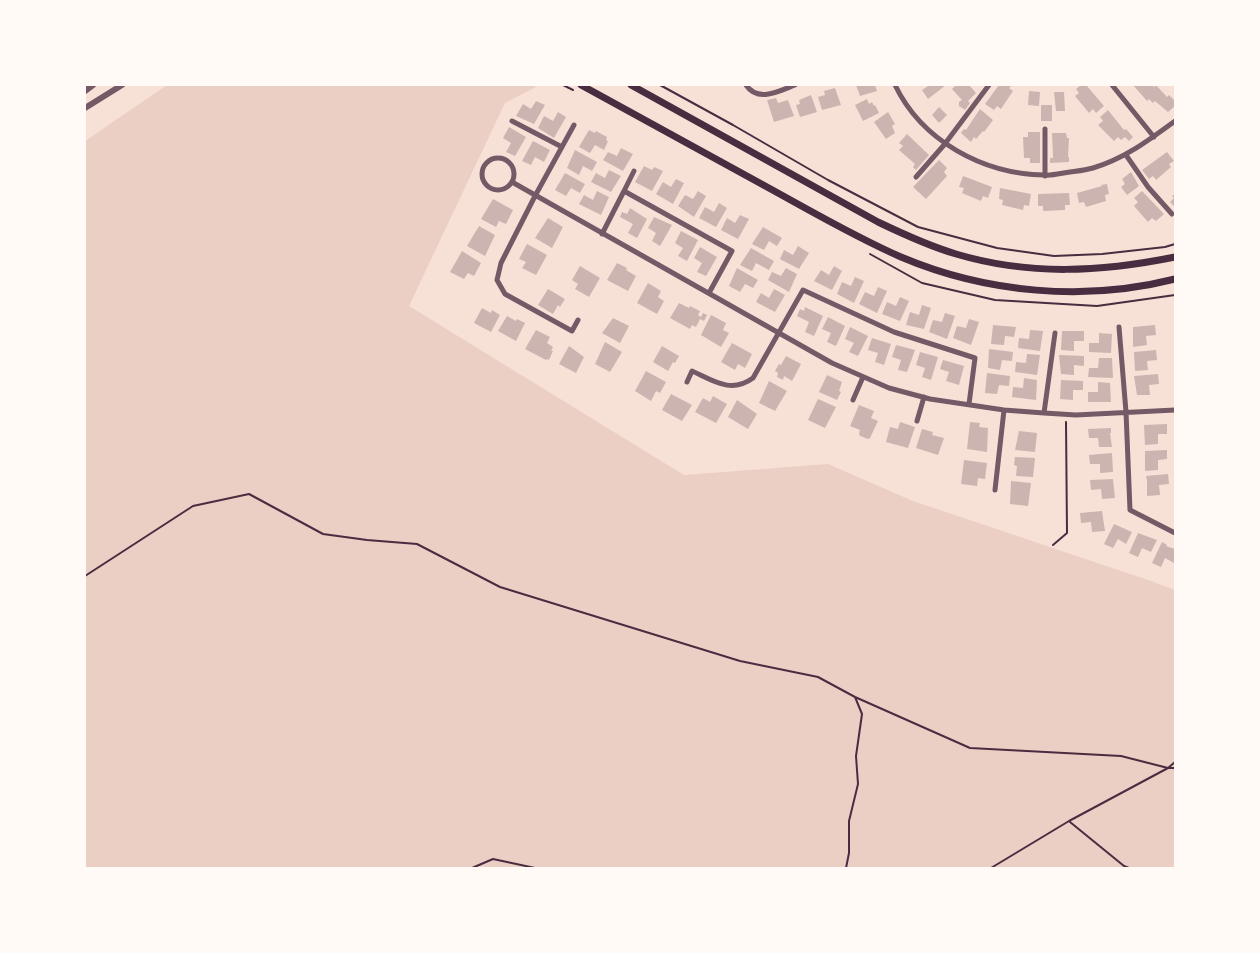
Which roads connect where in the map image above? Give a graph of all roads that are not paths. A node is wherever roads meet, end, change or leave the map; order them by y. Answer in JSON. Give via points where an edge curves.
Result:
{"nodes":[{"id":1,"x":93,"y":85,"type":"edge"},
{"id":2,"x":122,"y":85,"type":"edge"},
{"id":3,"x":581,"y":85,"type":"edge"},
{"id":4,"x":631,"y":85,"type":"edge"},
{"id":5,"x":746,"y":85,"type":"edge"},
{"id":6,"x":795,"y":85,"type":"edge"},
{"id":7,"x":895,"y":85,"type":"edge"},
{"id":8,"x":989,"y":85,"type":"edge"},
{"id":9,"x":1112,"y":85,"type":"edge"},
{"id":10,"x":85,"y":91,"type":"edge"},
{"id":11,"x":85,"y":108,"type":"edge"},
{"id":12,"x":512,"y":121,"type":"dead end"},
{"id":13,"x":1175,"y":121,"type":"edge"},
{"id":14,"x":574,"y":125,"type":"dead end"},
{"id":15,"x":1045,"y":129,"type":"dead end"},
{"id":16,"x":1154,"y":137,"type":"junction"},
{"id":17,"x":944,"y":145,"type":"junction"},
{"id":18,"x":562,"y":148,"type":"junction"},
{"id":19,"x":1126,"y":155,"type":"junction"},
{"id":20,"x":634,"y":171,"type":"dead end"},
{"id":21,"x":1045,"y":176,"type":"junction"},
{"id":22,"x":916,"y":177,"type":"dead end"},
{"id":23,"x":512,"y":182,"type":"junction"},
{"id":24,"x":624,"y":191,"type":"junction"},
{"id":25,"x":535,"y":196,"type":"junction"},
{"id":26,"x":1172,"y":214,"type":"dead end"},
{"id":27,"x":602,"y":234,"type":"junction"},
{"id":28,"x":1175,"y":257,"type":"edge"},
{"id":29,"x":1175,"y":279,"type":"edge"},
{"id":30,"x":709,"y":293,"type":"junction"},
{"id":31,"x":578,"y":320,"type":"dead end"},
{"id":32,"x":1119,"y":327,"type":"dead end"},
{"id":33,"x":779,"y":333,"type":"junction"},
{"id":34,"x":1054,"y":333,"type":"dead end"},
{"id":35,"x":863,"y":377,"type":"junction"},
{"id":36,"x":687,"y":382,"type":"dead end"},
{"id":37,"x":924,"y":397,"type":"junction"},
{"id":38,"x":853,"y":400,"type":"dead end"},
{"id":39,"x":969,"y":404,"type":"junction"},
{"id":40,"x":1004,"y":410,"type":"junction"},
{"id":41,"x":1175,"y":410,"type":"edge"},
{"id":42,"x":1126,"y":412,"type":"junction"},
{"id":43,"x":1044,"y":413,"type":"junction"},
{"id":44,"x":917,"y":421,"type":"dead end"},
{"id":45,"x":995,"y":490,"type":"dead end"},
{"id":46,"x":1175,"y":533,"type":"edge"}],
"edges":[{"from":1,"to":10,"type":"street"},
{"from":2,"to":11,"type":"street"},
{"from":3,"to":29,"type":"main road","via":[[852,234],[936,270],[1039,291],[1124,289]]},
{"from":4,"to":28,"type":"main road","via":[[878,222],[956,254],[1046,270],[1123,267]]},
{"from":5,"to":6,"type":"street","via":[[757,95]]},
{"from":7,"to":17,"type":"street","via":[[917,118]]},
{"from":8,"to":17,"type":"street"},
{"from":9,"to":16,"type":"street"},
{"from":12,"to":18,"type":"street"},
{"from":13,"to":16,"type":"street"},
{"from":14,"to":18,"type":"street"},
{"from":15,"to":21,"type":"street"},
{"from":16,"to":19,"type":"street"},
{"from":17,"to":21,"type":"street","via":[[978,162],[1017,173]]},
{"from":17,"to":22,"type":"street"},
{"from":18,"to":25,"type":"street"},
{"from":19,"to":21,"type":"street","via":[[1092,169]]},
{"from":19,"to":26,"type":"street"},
{"from":20,"to":24,"type":"street"},
{"from":23,"to":23,"type":"street","via":[[513,168],[506,160],[492,159],[484,166],[484,182],[492,188],[503,189]]},
{"from":23,"to":25,"type":"street"},
{"from":24,"to":27,"type":"street"},
{"from":24,"to":30,"type":"street","via":[[732,251]]},
{"from":25,"to":27,"type":"street"},
{"from":25,"to":31,"type":"street","via":[[501,263],[497,280],[505,294],[572,331]]},
{"from":27,"to":30,"type":"street"},
{"from":30,"to":33,"type":"street"},
{"from":32,"to":42,"type":"street"},
{"from":33,"to":35,"type":"street"},
{"from":33,"to":36,"type":"street","via":[[753,378],[744,385],[726,386],[692,371]]},
{"from":33,"to":39,"type":"street","via":[[803,290],[894,332],[975,358]]},
{"from":34,"to":43,"type":"street"},
{"from":35,"to":37,"type":"street"},
{"from":35,"to":38,"type":"street"},
{"from":37,"to":39,"type":"street"},
{"from":37,"to":44,"type":"street"},
{"from":39,"to":40,"type":"street"},
{"from":40,"to":43,"type":"street"},
{"from":40,"to":45,"type":"street"},
{"from":41,"to":42,"type":"street"},
{"from":42,"to":43,"type":"street"},
{"from":42,"to":46,"type":"street","via":[[1130,510]]}]}
